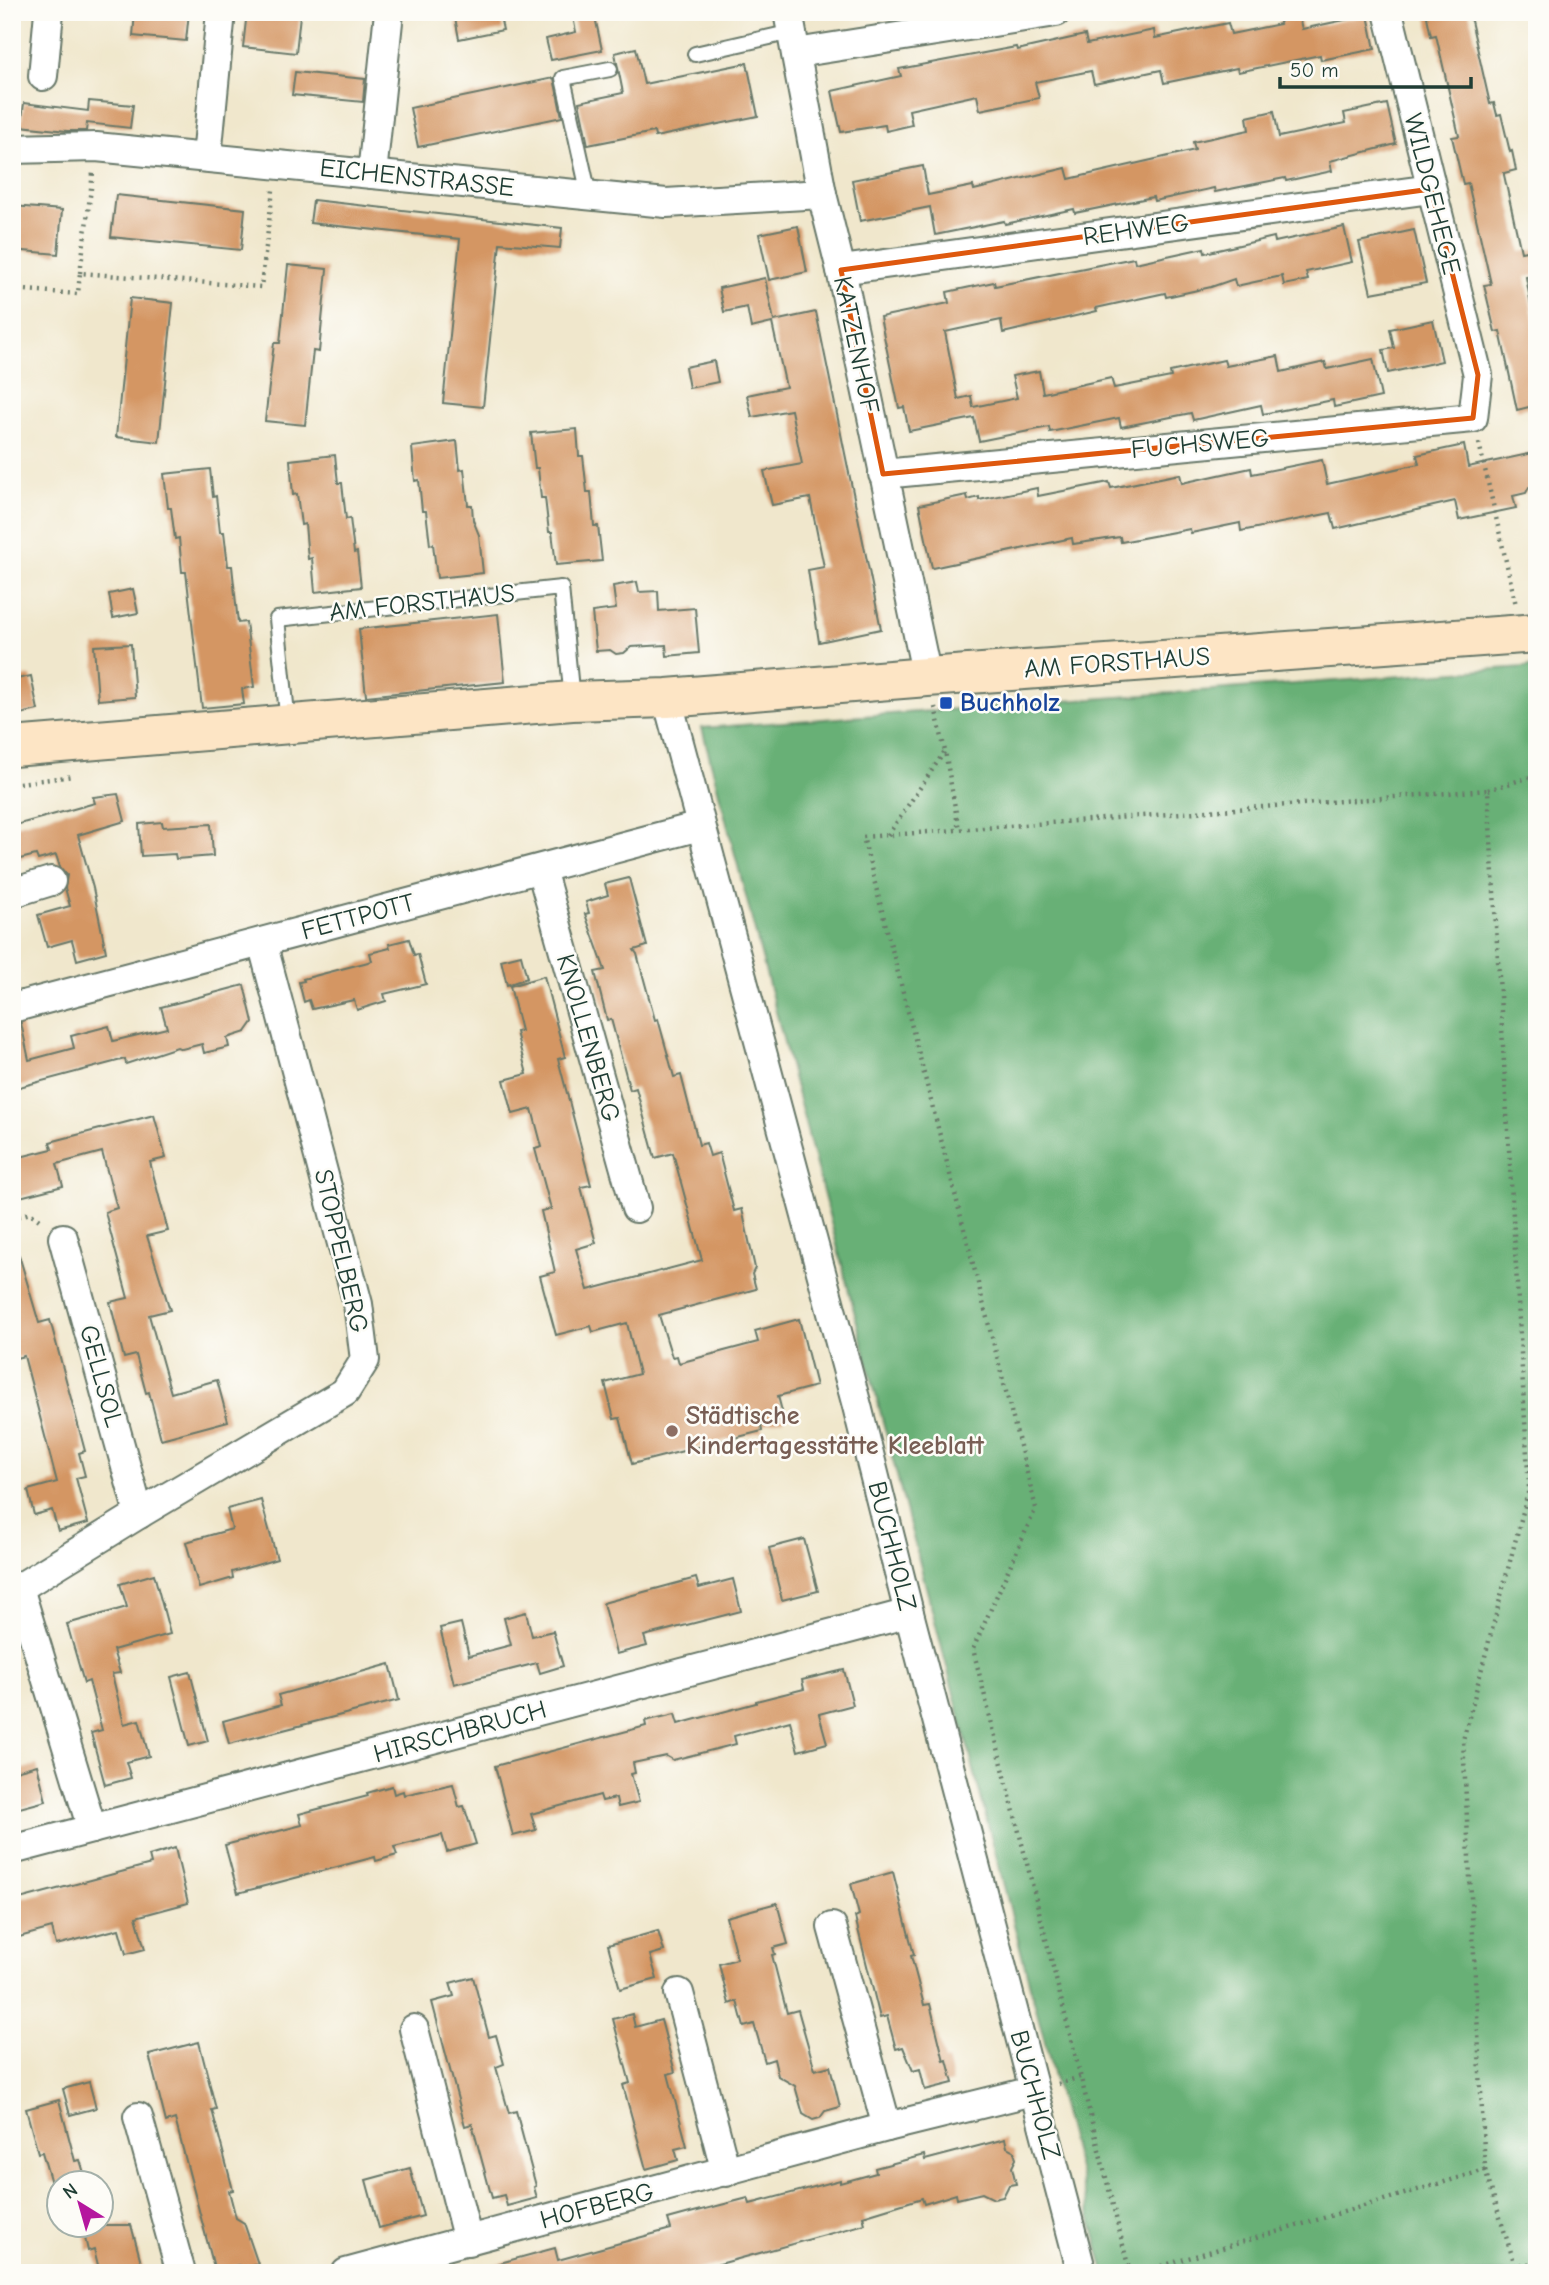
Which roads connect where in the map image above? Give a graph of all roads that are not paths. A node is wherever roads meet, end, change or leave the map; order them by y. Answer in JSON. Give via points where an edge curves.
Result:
{"nodes":[{"id":1,"x":49,"y":12,"type":"edge"},
{"id":2,"x":221,"y":12,"type":"edge"},
{"id":3,"x":388,"y":12,"type":"edge"},
{"id":4,"x":1056,"y":12,"type":"edge"},
{"id":5,"x":1388,"y":12,"type":"edge"},
{"id":6,"x":792,"y":32,"type":"edge"},
{"id":7,"x":695,"y":54,"type":"dead end"},
{"id":8,"x":610,"y":69,"type":"dead end"},
{"id":9,"x":43,"y":76,"type":"dead end"},
{"id":10,"x":12,"y":149,"type":"edge"},
{"id":11,"x":207,"y":157,"type":"junction"},
{"id":12,"x":372,"y":174,"type":"junction"},
{"id":13,"x":1431,"y":189,"type":"junction"},
{"id":14,"x":822,"y":194,"type":"junction"},
{"id":15,"x":589,"y":195,"type":"junction"},
{"id":16,"x":841,"y":270,"type":"junction"},
{"id":17,"x":1473,"y":418,"type":"joint"},
{"id":18,"x":883,"y":474,"type":"junction"},
{"id":19,"x":1525,"y":635,"type":"edge"},
{"id":20,"x":929,"y":686,"type":"junction"},
{"id":21,"x":667,"y":698,"type":"junction"},
{"id":22,"x":572,"y":701,"type":"junction"},
{"id":23,"x":288,"y":724,"type":"junction"},
{"id":24,"x":12,"y":747,"type":"edge"},
{"id":25,"x":700,"y":826,"type":"junction"},
{"id":26,"x":541,"y":869,"type":"junction"},
{"id":27,"x":51,"y":881,"type":"dead end"},
{"id":28,"x":12,"y":893,"type":"edge"},
{"id":29,"x":262,"y":942,"type":"junction"},
{"id":30,"x":13,"y":1005,"type":"edge"},
{"id":31,"x":636,"y":1208,"type":"dead end"},
{"id":32,"x":63,"y":1238,"type":"dead end"},
{"id":33,"x":139,"y":1514,"type":"junction"},
{"id":34,"x":16,"y":1589,"type":"edge"},
{"id":35,"x":909,"y":1613,"type":"junction"},
{"id":36,"x":92,"y":1829,"type":"junction"},
{"id":37,"x":12,"y":1850,"type":"edge"},
{"id":38,"x":832,"y":1927,"type":"dead end"},
{"id":39,"x":679,"y":1993,"type":"dead end"},
{"id":40,"x":414,"y":2029,"type":"dead end"},
{"id":41,"x":1033,"y":2091,"type":"junction"},
{"id":42,"x":138,"y":2117,"type":"dead end"},
{"id":43,"x":887,"y":2127,"type":"junction"},
{"id":44,"x":726,"y":2172,"type":"junction"},
{"id":45,"x":468,"y":2241,"type":"junction"},
{"id":46,"x":181,"y":2273,"type":"edge"},
{"id":47,"x":346,"y":2273,"type":"edge"},
{"id":48,"x":1082,"y":2273,"type":"edge"}],
"edges":[{"from":1,"to":9,"type":"street"},
{"from":2,"to":11,"type":"street"},
{"from":3,"to":12,"type":"street"},
{"from":4,"to":6,"type":"street"},
{"from":5,"to":13,"type":"street","name":"WILDGEHEGE"},
{"from":6,"to":7,"type":"lane"},
{"from":6,"to":14,"type":"street","name":"KATZENHOF"},
{"from":8,"to":15,"type":"lane","via":[[563,78]]},
{"from":10,"to":11,"type":"street","name":"EICHENSTRASSE","via":[[96,147]]},
{"from":11,"to":12,"type":"street","name":"EICHENSTRASSE"},
{"from":12,"to":15,"type":"street","name":"EICHENSTRASSE"},
{"from":13,"to":16,"type":"street","name":"REHWEG"},
{"from":13,"to":17,"type":"street","name":"WILDGEHEGE","via":[[1478,375]]},
{"from":14,"to":15,"type":"street","name":"EICHENSTRASSE","via":[[666,203]]},
{"from":14,"to":16,"type":"street","name":"KATZENHOF"},
{"from":16,"to":18,"type":"street","name":"KATZENHOF"},
{"from":17,"to":18,"type":"street","name":"FUCHSWEG"},
{"from":18,"to":20,"type":"street","name":"KATZENHOF"},
{"from":19,"to":20,"type":"street","name":"AM FORSTHAUS"},
{"from":20,"to":21,"type":"street","name":"AM FORSTHAUS"},
{"from":21,"to":22,"type":"street","name":"AM FORSTHAUS"},
{"from":21,"to":25,"type":"street","name":"BUCHHOLZ"},
{"from":22,"to":23,"type":"street","name":"AM FORSTHAUS"},
{"from":22,"to":23,"type":"lane","name":"AM FORSTHAUS","via":[[561,588],[277,619]]},
{"from":23,"to":24,"type":"street","name":"AM FORSTHAUS"},
{"from":25,"to":26,"type":"street","name":"FETTPOTT"},
{"from":25,"to":35,"type":"street","name":"BUCHHOLZ"},
{"from":26,"to":29,"type":"street","name":"FETTPOTT"},
{"from":26,"to":31,"type":"street","name":"KNOLLENBERG"},
{"from":27,"to":28,"type":"street"},
{"from":29,"to":30,"type":"street","name":"FETTPOTT"},
{"from":29,"to":33,"type":"street","name":"STOPPELBERG","via":[[358,1304],[365,1360],[345,1392]]},
{"from":32,"to":33,"type":"street","name":"GELLSOL"},
{"from":33,"to":34,"type":"street","name":"STOPPELBERG"},
{"from":34,"to":36,"type":"street","name":"STOPPELBERG"},
{"from":35,"to":36,"type":"street","name":"HIRSCHBRUCH"},
{"from":35,"to":41,"type":"street","name":"BUCHHOLZ"},
{"from":36,"to":37,"type":"street","name":"HIRSCHBRUCH"},
{"from":38,"to":43,"type":"street"},
{"from":39,"to":44,"type":"street"},
{"from":40,"to":45,"type":"street"},
{"from":41,"to":43,"type":"street","name":"HOFBERG"},
{"from":41,"to":48,"type":"street","name":"BUCHHOLZ"},
{"from":42,"to":46,"type":"street"},
{"from":43,"to":44,"type":"street","name":"HOFBERG"},
{"from":44,"to":45,"type":"street","name":"HOFBERG"},
{"from":45,"to":47,"type":"street","name":"HOFBERG"}]}
